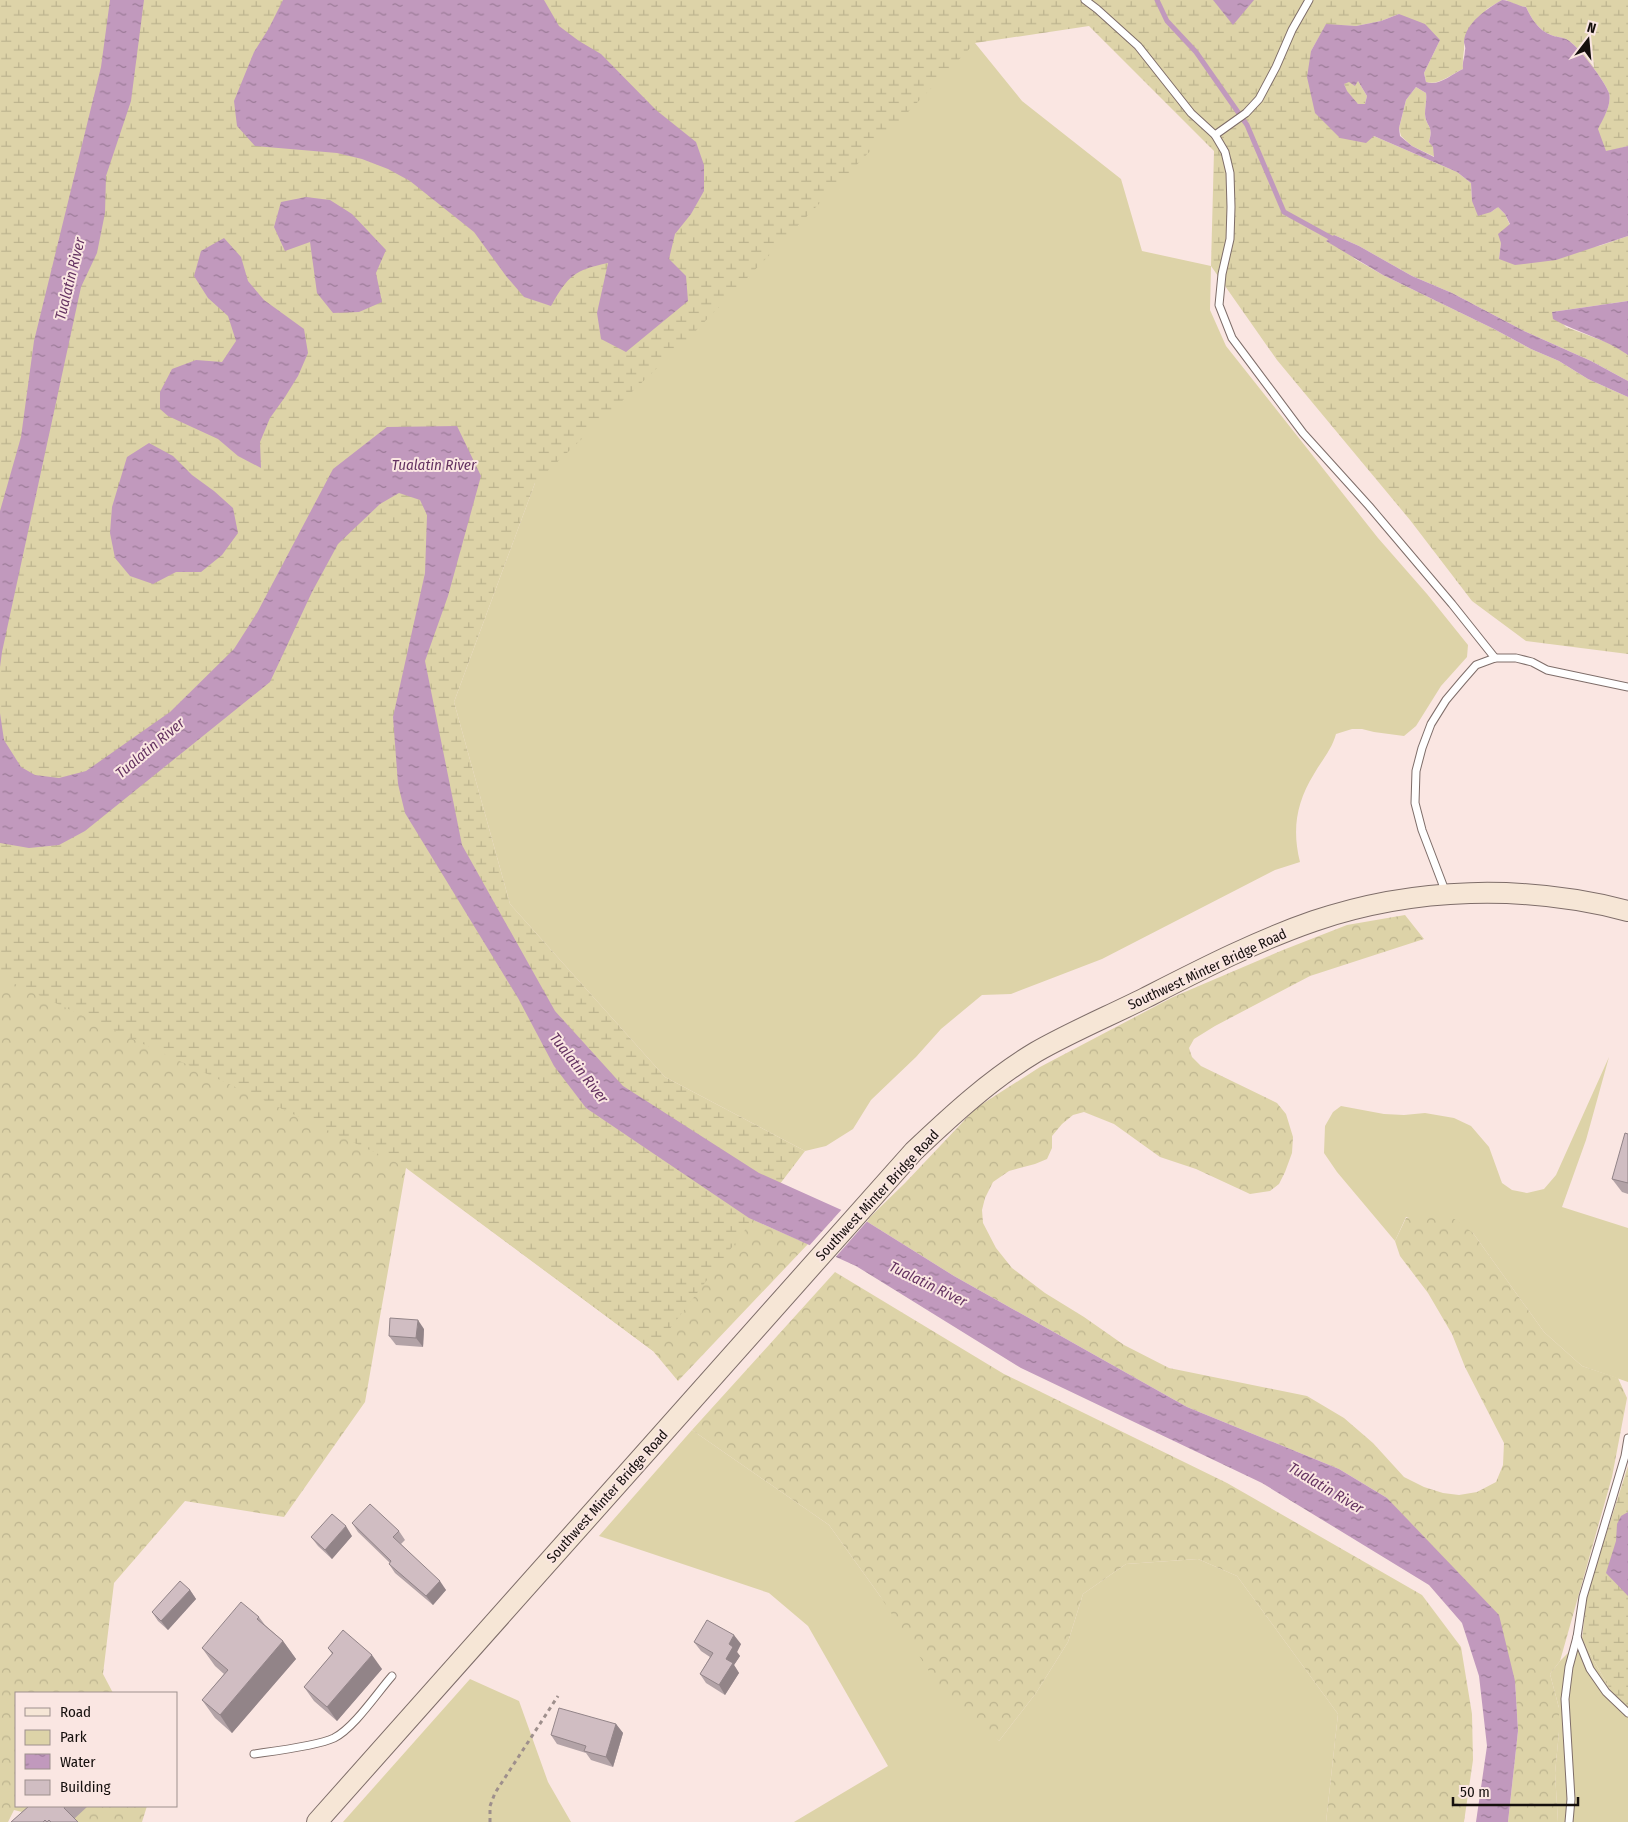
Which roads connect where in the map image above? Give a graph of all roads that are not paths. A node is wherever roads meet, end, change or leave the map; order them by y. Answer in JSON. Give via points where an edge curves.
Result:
{"nodes":[{"id":1,"x":1084,"y":0,"type":"edge"},
{"id":2,"x":1309,"y":0,"type":"edge"},
{"id":3,"x":1215,"y":135,"type":"junction"},
{"id":4,"x":1495,"y":658,"type":"junction"},
{"id":5,"x":1628,"y":687,"type":"edge"},
{"id":6,"x":1446,"y":895,"type":"junction"},
{"id":7,"x":1628,"y":911,"type":"edge"},
{"id":8,"x":1628,"y":1438,"type":"edge"},
{"id":9,"x":1577,"y":1637,"type":"junction"},
{"id":10,"x":392,"y":1676,"type":"dead end"},
{"id":11,"x":1628,"y":1713,"type":"edge"},
{"id":12,"x":254,"y":1754,"type":"dead end"},
{"id":13,"x":317,"y":1822,"type":"edge"},
{"id":14,"x":1569,"y":1822,"type":"edge"}],
"edges":[{"from":1,"to":3,"type":"lane","via":[[1138,46],[1191,113]]},
{"from":2,"to":3,"type":"lane","via":[[1260,99]]},
{"from":3,"to":4,"type":"lane","via":[[1225,152],[1230,173],[1230,239],[1219,305],[1232,338],[1303,433],[1369,506]]},
{"from":4,"to":5,"type":"lane","via":[[1516,658],[1547,670]]},
{"from":4,"to":6,"type":"lane","via":[[1476,665],[1446,700],[1431,724],[1416,771],[1414,803]]},
{"from":6,"to":7,"type":"main road","name":"Southwest Minter Bridge Road","via":[[1509,893],[1576,900]]},
{"from":6,"to":13,"type":"main road","name":"Southwest Minter Bridge Road","via":[[1354,909],[1273,937],[1037,1052],[957,1109],[892,1174]]},
{"from":8,"to":9,"type":"lane","via":[[1583,1597]]},
{"from":9,"to":11,"type":"lane","via":[[1590,1669],[1606,1692]]},
{"from":9,"to":14,"type":"lane","via":[[1565,1699]]},
{"from":10,"to":12,"type":"lane","via":[[361,1713],[333,1738]]}]}
